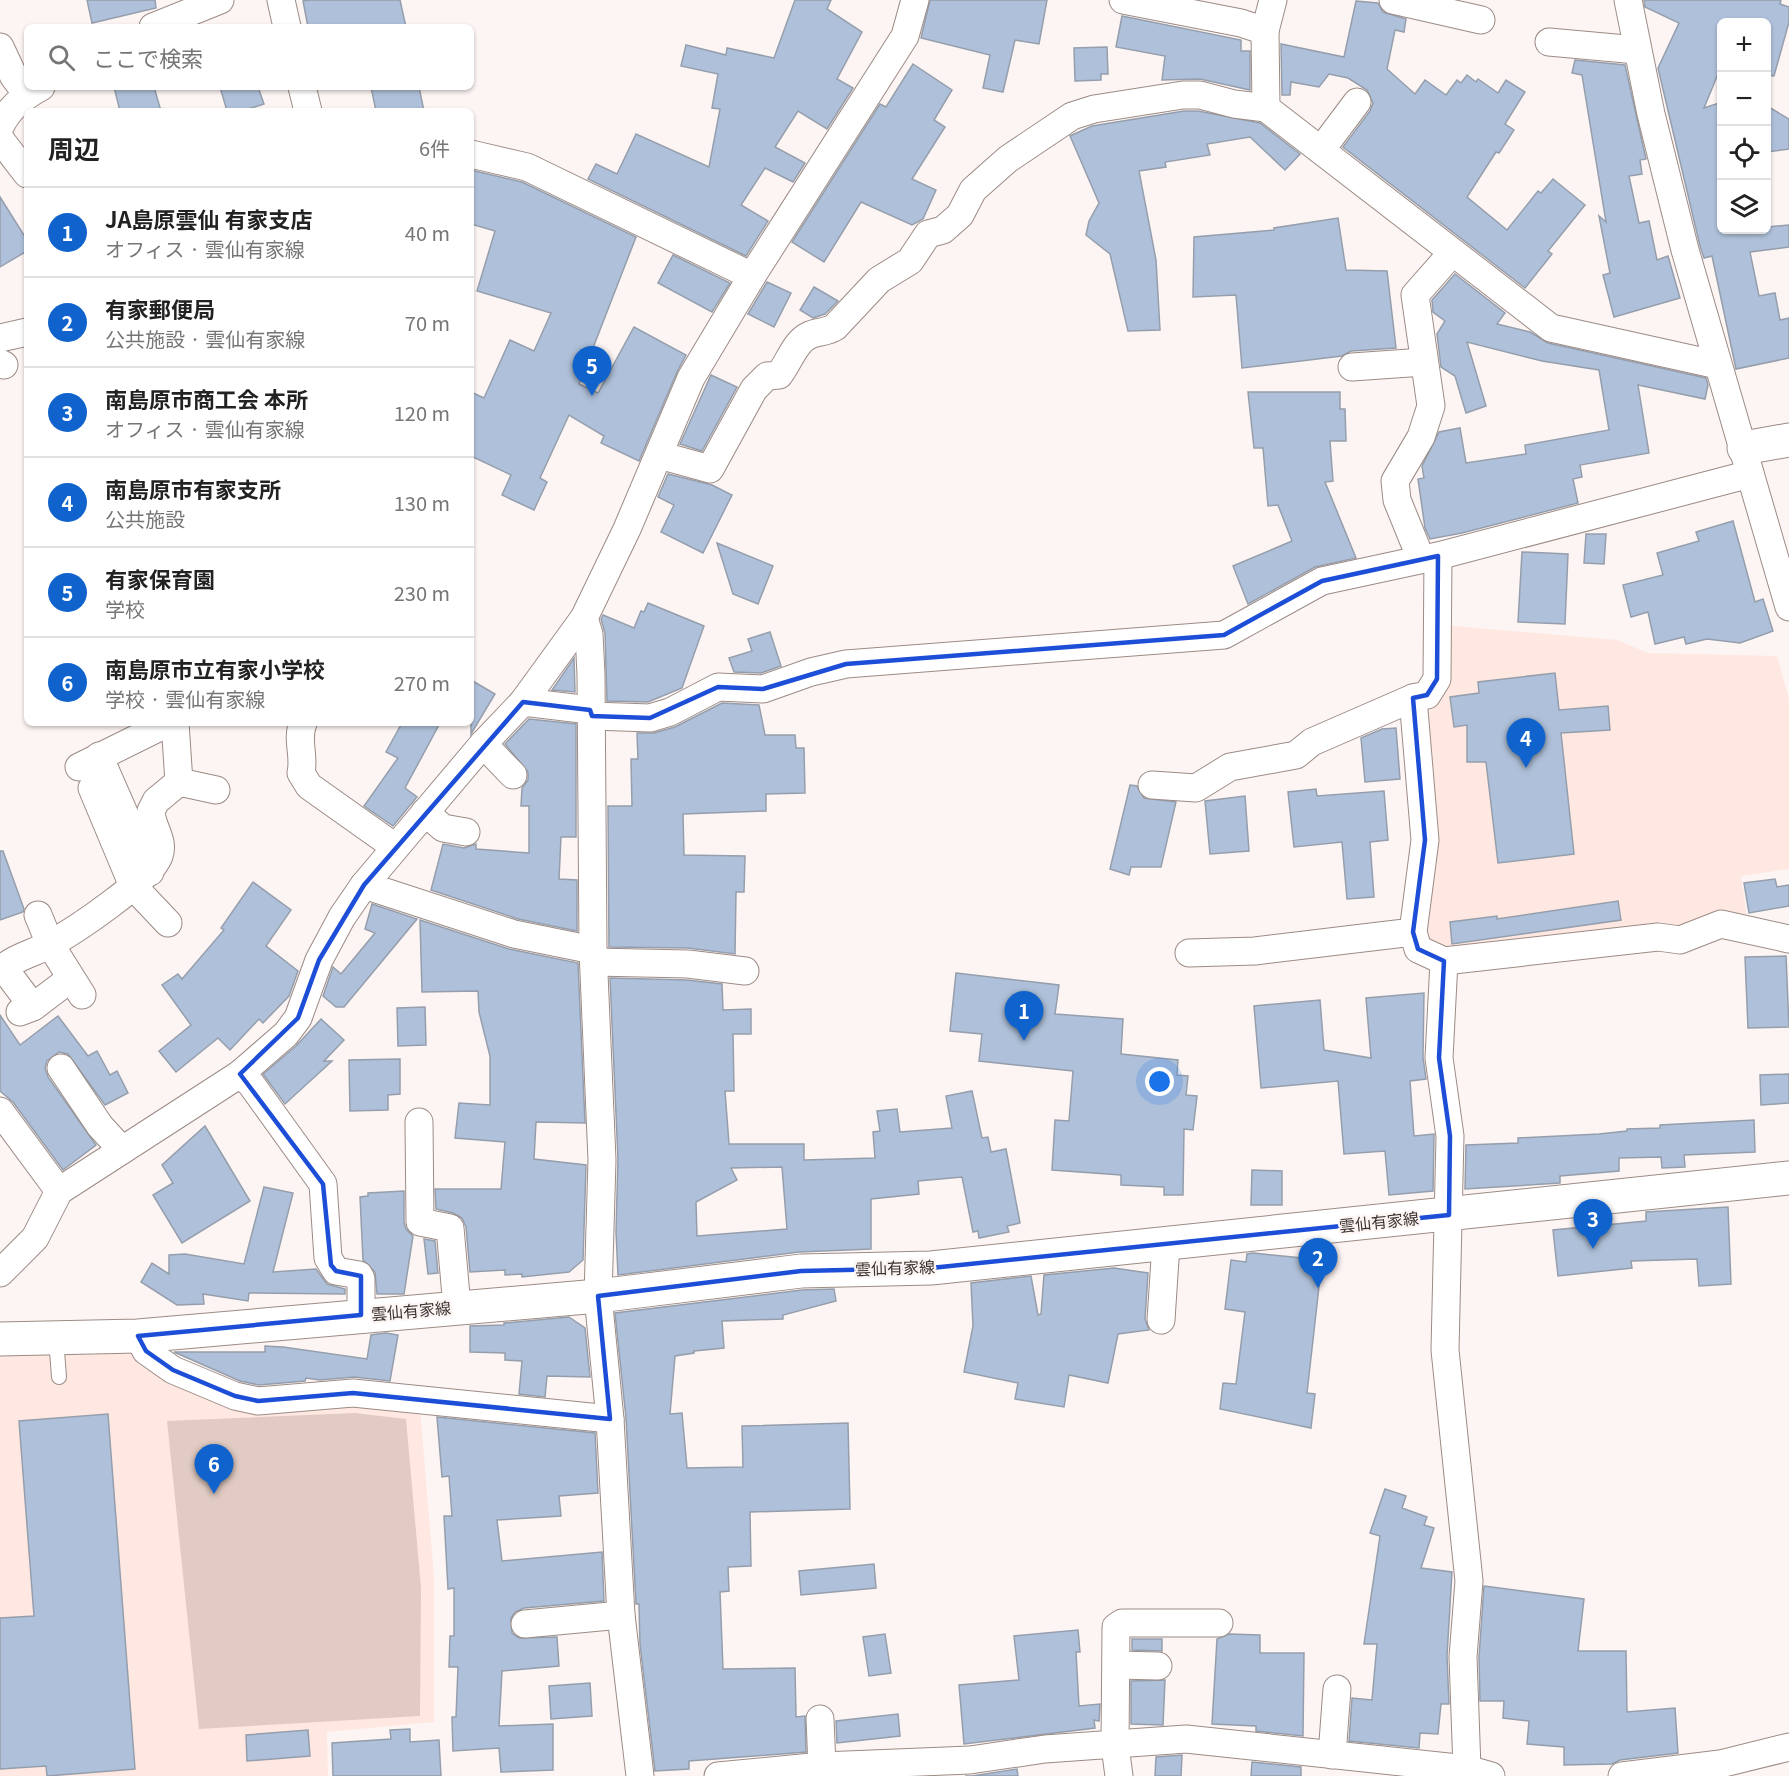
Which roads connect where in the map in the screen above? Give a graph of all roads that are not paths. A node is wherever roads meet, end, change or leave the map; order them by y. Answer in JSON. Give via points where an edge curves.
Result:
{"nodes":[{"id":1,"x":220,"y":0,"type":"edge"},
{"id":2,"x":281,"y":0,"type":"edge"},
{"id":3,"x":915,"y":0,"type":"edge"},
{"id":4,"x":1123,"y":0,"type":"edge"},
{"id":5,"x":1273,"y":0,"type":"edge"},
{"id":6,"x":1392,"y":0,"type":"edge"},
{"id":7,"x":1628,"y":0,"type":"edge"},
{"id":8,"x":1480,"y":20,"type":"dead end"},
{"id":9,"x":160,"y":24,"type":"edge"},
{"id":10,"x":286,"y":24,"type":"edge"},
{"id":11,"x":1265,"y":32,"type":"junction"},
{"id":12,"x":1549,"y":42,"type":"dead end"},
{"id":13,"x":0,"y":47,"type":"edge"},
{"id":14,"x":1637,"y":50,"type":"junction"},
{"id":15,"x":24,"y":84,"type":"edge"},
{"id":16,"x":303,"y":90,"type":"edge"},
{"id":17,"x":34,"y":91,"type":"edge"},
{"id":18,"x":1357,"y":102,"type":"dead end"},
{"id":19,"x":307,"y":108,"type":"edge"},
{"id":20,"x":1266,"y":108,"type":"junction"},
{"id":21,"x":0,"y":127,"type":"edge"},
{"id":22,"x":0,"y":139,"type":"edge"},
{"id":23,"x":1321,"y":150,"type":"junction"},
{"id":24,"x":474,"y":155,"type":"edge"},
{"id":25,"x":24,"y":170,"type":"edge"},
{"id":26,"x":1452,"y":253,"type":"junction"},
{"id":27,"x":752,"y":276,"type":"junction"},
{"id":28,"x":24,"y":333,"type":"edge"},
{"id":29,"x":0,"y":338,"type":"edge"},
{"id":30,"x":1424,"y":362,"type":"junction"},
{"id":31,"x":1718,"y":365,"type":"junction"},
{"id":32,"x":1352,"y":367,"type":"dead end"},
{"id":33,"x":1789,"y":440,"type":"edge"},
{"id":34,"x":659,"y":454,"type":"junction"},
{"id":35,"x":1747,"y":461,"type":"junction"},
{"id":36,"x":1430,"y":557,"type":"junction"},
{"id":37,"x":1789,"y":607,"type":"edge"},
{"id":38,"x":584,"y":618,"type":"junction"},
{"id":39,"x":1413,"y":698,"type":"junction"},
{"id":40,"x":523,"y":702,"type":"junction"},
{"id":41,"x":591,"y":713,"type":"junction"},
{"id":42,"x":163,"y":726,"type":"edge"},
{"id":43,"x":175,"y":726,"type":"edge"},
{"id":44,"x":302,"y":726,"type":"edge"},
{"id":45,"x":483,"y":744,"type":"junction"},
{"id":46,"x":513,"y":776,"type":"dead end"},
{"id":47,"x":178,"y":782,"type":"junction"},
{"id":48,"x":1152,"y":785,"type":"dead end"},
{"id":49,"x":216,"y":790,"type":"dead end"},
{"id":50,"x":425,"y":812,"type":"junction"},
{"id":51,"x":466,"y":832,"type":"dead end"},
{"id":52,"x":395,"y":847,"type":"junction"},
{"id":53,"x":141,"y":879,"type":"junction"},
{"id":54,"x":364,"y":885,"type":"junction"},
{"id":55,"x":38,"y":915,"type":"dead end"},
{"id":56,"x":168,"y":923,"type":"dead end"},
{"id":57,"x":1413,"y":932,"type":"junction"},
{"id":58,"x":1789,"y":939,"type":"edge"},
{"id":59,"x":50,"y":945,"type":"junction"},
{"id":60,"x":1189,"y":952,"type":"dead end"},
{"id":61,"x":594,"y":956,"type":"junction"},
{"id":62,"x":1444,"y":960,"type":"junction"},
{"id":63,"x":2,"y":969,"type":"edge"},
{"id":64,"x":745,"y":971,"type":"dead end"},
{"id":65,"x":61,"y":1068,"type":"dead end"},
{"id":66,"x":240,"y":1074,"type":"junction"},
{"id":67,"x":0,"y":1111,"type":"edge"},
{"id":68,"x":419,"y":1122,"type":"dead end"},
{"id":69,"x":122,"y":1150,"type":"junction"},
{"id":70,"x":1789,"y":1178,"type":"edge"},
{"id":71,"x":59,"y":1191,"type":"junction"},
{"id":72,"x":1449,"y":1215,"type":"junction"},
{"id":73,"x":1166,"y":1244,"type":"junction"},
{"id":74,"x":0,"y":1273,"type":"edge"},
{"id":75,"x":598,"y":1296,"type":"junction"},
{"id":76,"x":457,"y":1307,"type":"junction"},
{"id":77,"x":361,"y":1315,"type":"junction"},
{"id":78,"x":1161,"y":1320,"type":"dead end"},
{"id":79,"x":138,"y":1336,"type":"junction"},
{"id":80,"x":56,"y":1338,"type":"junction"},
{"id":81,"x":0,"y":1339,"type":"edge"},
{"id":82,"x":59,"y":1377,"type":"dead end"},
{"id":83,"x":610,"y":1419,"type":"junction"},
{"id":84,"x":621,"y":1616,"type":"junction"},
{"id":85,"x":1219,"y":1623,"type":"dead end"},
{"id":86,"x":525,"y":1624,"type":"dead end"},
{"id":87,"x":1117,"y":1665,"type":"junction"},
{"id":88,"x":1158,"y":1666,"type":"dead end"},
{"id":89,"x":1337,"y":1689,"type":"dead end"},
{"id":90,"x":820,"y":1719,"type":"dead end"},
{"id":91,"x":1115,"y":1746,"type":"junction"},
{"id":92,"x":1789,"y":1747,"type":"edge"},
{"id":93,"x":1319,"y":1761,"type":"edge"},
{"id":94,"x":822,"y":1766,"type":"junction"},
{"id":95,"x":1721,"y":1770,"type":"edge"},
{"id":96,"x":1476,"y":1773,"type":"edge"},
{"id":97,"x":640,"y":1776,"type":"edge"},
{"id":98,"x":718,"y":1776,"type":"edge"},
{"id":99,"x":1119,"y":1776,"type":"edge"},
{"id":100,"x":1622,"y":1776,"type":"edge"}],
"edges":[{"from":1,"to":9,"type":"street"},
{"from":2,"to":10,"type":"street"},
{"from":3,"to":27,"type":"street","via":[[906,36]]},
{"from":4,"to":11,"type":"street","via":[[1241,23]]},
{"from":5,"to":11,"type":"street"},
{"from":6,"to":8,"type":"street"},
{"from":7,"to":14,"type":"street"},
{"from":11,"to":20,"type":"street"},
{"from":12,"to":14,"type":"street"},
{"from":13,"to":15,"type":"street","via":[[14,77]]},
{"from":14,"to":31,"type":"street","via":[[1685,250]]},
{"from":16,"to":19,"type":"street"},
{"from":17,"to":21,"type":"street","via":[[4,117]]},
{"from":18,"to":23,"type":"street"},
{"from":20,"to":23,"type":"street"},
{"from":20,"to":34,"type":"street","via":[[1183,95],[1072,116],[1008,159],[973,190],[960,215],[943,230],[928,234],[910,261],[879,280],[835,327],[803,340],[779,375],[762,380],[728,432],[710,469]]},
{"from":22,"to":25,"type":"street"},
{"from":23,"to":26,"type":"street"},
{"from":24,"to":27,"type":"street","via":[[527,167]]},
{"from":26,"to":30,"type":"street","via":[[1415,295]]},
{"from":26,"to":31,"type":"street","via":[[1551,328]]},
{"from":27,"to":34,"type":"street","via":[[691,378]]},
{"from":28,"to":29,"type":"street"},
{"from":30,"to":32,"type":"street"},
{"from":30,"to":36,"type":"street","via":[[1431,406],[1421,437],[1395,481],[1397,500]]},
{"from":31,"to":35,"type":"street"},
{"from":33,"to":35,"type":"main road"},
{"from":34,"to":38,"type":"street"},
{"from":35,"to":36,"type":"street"},
{"from":35,"to":37,"type":"street"},
{"from":36,"to":39,"type":"street","via":[[1437,678],[1427,695]]},
{"from":36,"to":41,"type":"street","via":[[1322,581],[1224,635],[846,664],[763,689],[718,687],[650,718]]},
{"from":38,"to":40,"type":"street"},
{"from":38,"to":41,"type":"street","via":[[591,665]]},
{"from":39,"to":48,"type":"street","via":[[1312,742],[1296,755],[1230,767],[1196,788]]},
{"from":39,"to":57,"type":"street","via":[[1425,840]]},
{"from":40,"to":41,"type":"street"},
{"from":40,"to":45,"type":"street"},
{"from":41,"to":61,"type":"street"},
{"from":42,"to":53,"type":"street","via":[[90,770]]},
{"from":43,"to":47,"type":"street"},
{"from":44,"to":52,"type":"street","via":[[298,734],[301,773],[309,786]]},
{"from":45,"to":46,"type":"street"},
{"from":45,"to":50,"type":"street"},
{"from":47,"to":49,"type":"street"},
{"from":47,"to":53,"type":"street","via":[[156,801],[151,812],[160,855]]},
{"from":50,"to":51,"type":"street","via":[[443,828]]},
{"from":50,"to":52,"type":"street"},
{"from":52,"to":54,"type":"street"},
{"from":53,"to":56,"type":"street"},
{"from":53,"to":59,"type":"street"},
{"from":54,"to":61,"type":"street"},
{"from":54,"to":66,"type":"street","via":[[319,960],[298,1018],[286,1034]]},
{"from":55,"to":59,"type":"street"},
{"from":57,"to":60,"type":"street","via":[[1255,951]]},
{"from":57,"to":62,"type":"street","via":[[1418,949]]},
{"from":58,"to":62,"type":"street","via":[[1721,924],[1680,940],[1658,937]]},
{"from":59,"to":63,"type":"street"},
{"from":59,"to":63,"type":"street","via":[[76,987],[27,1009]]},
{"from":61,"to":64,"type":"street"},
{"from":61,"to":75,"type":"street","via":[[602,1160]]},
{"from":62,"to":72,"type":"street","via":[[1439,1058],[1450,1136]]},
{"from":65,"to":69,"type":"street","via":[[100,1126]]},
{"from":66,"to":69,"type":"street"},
{"from":66,"to":77,"type":"street","via":[[323,1184],[328,1258],[336,1271],[361,1278]]},
{"from":67,"to":71,"type":"street"},
{"from":68,"to":76,"type":"street","via":[[420,1222],[450,1227]]},
{"from":69,"to":71,"type":"street"},
{"from":70,"to":72,"type":"main road","name":"雲仙有家線"},
{"from":71,"to":74,"type":"street","via":[[34,1238]]},
{"from":72,"to":73,"type":"main road","name":"雲仙有家線"},
{"from":72,"to":96,"type":"street","via":[[1445,1350],[1469,1581],[1463,1657]]},
{"from":73,"to":75,"type":"main road","name":"雲仙有家線","via":[[931,1268],[801,1271]]},
{"from":73,"to":78,"type":"street"},
{"from":75,"to":76,"type":"main road","name":"雲仙有家線"},
{"from":75,"to":83,"type":"street"},
{"from":76,"to":77,"type":"main road","name":"雲仙有家線"},
{"from":77,"to":79,"type":"main road","name":"雲仙有家線"},
{"from":79,"to":80,"type":"main road","name":"雲仙有家線"},
{"from":79,"to":83,"type":"street","via":[[146,1351],[173,1370],[235,1396],[258,1401],[353,1393]]},
{"from":80,"to":81,"type":"main road","name":"雲仙有家線"},
{"from":80,"to":82,"type":"lane"},
{"from":83,"to":84,"type":"street"},
{"from":84,"to":86,"type":"street"},
{"from":84,"to":97,"type":"street"},
{"from":85,"to":87,"type":"street","via":[[1122,1623],[1116,1627]]},
{"from":87,"to":88,"type":"street"},
{"from":87,"to":91,"type":"street"},
{"from":89,"to":93,"type":"street"},
{"from":90,"to":94,"type":"street"},
{"from":91,"to":93,"type":"street","via":[[1186,1739]]},
{"from":91,"to":94,"type":"street","via":[[1046,1749],[970,1760]]},
{"from":91,"to":99,"type":"street"},
{"from":92,"to":95,"type":"street"},
{"from":93,"to":96,"type":"street"},
{"from":94,"to":98,"type":"street"},
{"from":95,"to":100,"type":"street"}]}
